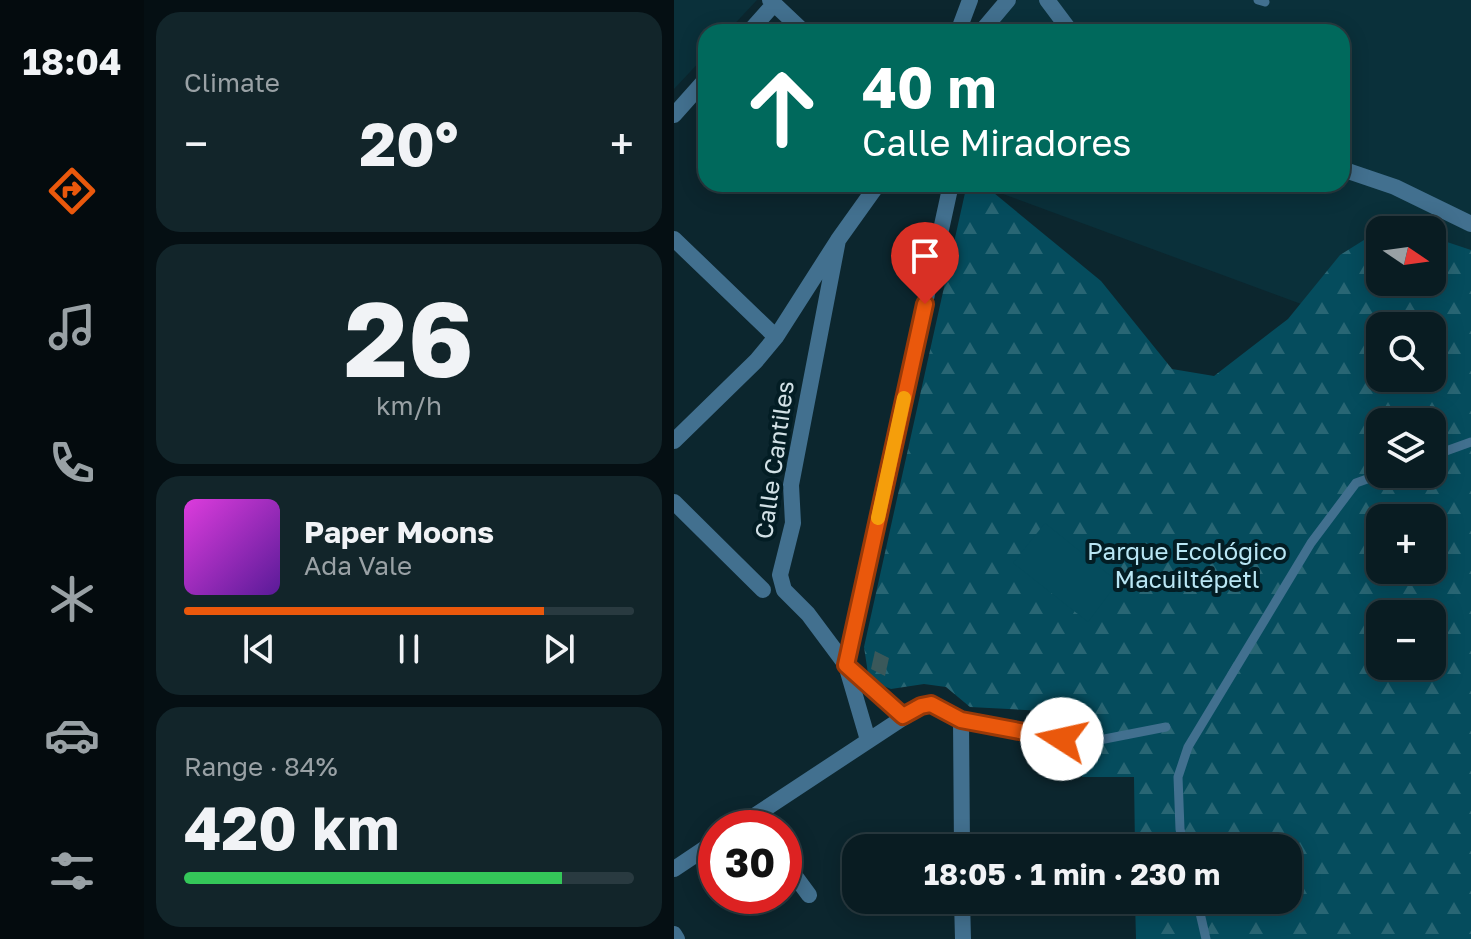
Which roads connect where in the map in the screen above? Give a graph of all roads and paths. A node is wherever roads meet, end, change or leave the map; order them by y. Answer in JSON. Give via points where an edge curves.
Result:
{"nodes":[{"id":1,"x":970,"y":0,"type":"edge"},
{"id":2,"x":1008,"y":0,"type":"edge"},
{"id":3,"x":1047,"y":0,"type":"edge"},
{"id":4,"x":772,"y":2,"type":"edge"},
{"id":5,"x":755,"y":24,"type":"edge"},
{"id":6,"x":795,"y":24,"type":"edge"},
{"id":7,"x":961,"y":24,"type":"edge"},
{"id":8,"x":988,"y":24,"type":"edge"},
{"id":9,"x":1065,"y":24,"type":"edge"},
{"id":10,"x":698,"y":88,"type":"edge"},
{"id":11,"x":674,"y":115,"type":"edge"},
{"id":12,"x":1350,"y":172,"type":"edge"},
{"id":13,"x":872,"y":192,"type":"edge"},
{"id":14,"x":949,"y":192,"type":"edge"},
{"id":15,"x":1471,"y":224,"type":"edge"},
{"id":16,"x":674,"y":239,"type":"edge"},
{"id":17,"x":838,"y":240,"type":"junction"},
{"id":18,"x":776,"y":337,"type":"junction"},
{"id":19,"x":674,"y":441,"type":"edge"},
{"id":20,"x":1471,"y":442,"type":"edge"},
{"id":21,"x":1446,"y":451,"type":"edge"},
{"id":22,"x":1366,"y":479,"type":"edge"},
{"id":23,"x":674,"y":502,"type":"edge"},
{"id":24,"x":763,"y":590,"type":"dead end"},
{"id":25,"x":846,"y":665,"type":"junction"},
{"id":26,"x":903,"y":716,"type":"junction"},
{"id":27,"x":961,"y":720,"type":"junction"},
{"id":28,"x":1166,"y":727,"type":"dead end"},
{"id":29,"x":868,"y":740,"type":"junction"},
{"id":30,"x":1084,"y":743,"type":"joint"},
{"id":31,"x":773,"y":810,"type":"edge"},
{"id":32,"x":962,"y":834,"type":"edge"},
{"id":33,"x":1181,"y":834,"type":"edge"},
{"id":34,"x":698,"y":853,"type":"edge"},
{"id":35,"x":674,"y":869,"type":"edge"},
{"id":36,"x":802,"y":885,"type":"edge"},
{"id":37,"x":809,"y":895,"type":"dead end"},
{"id":38,"x":962,"y":914,"type":"edge"},
{"id":39,"x":1200,"y":914,"type":"edge"},
{"id":40,"x":963,"y":939,"type":"edge"},
{"id":41,"x":1206,"y":939,"type":"edge"}],
"edges":[{"from":1,"to":7,"type":"street"},
{"from":2,"to":8,"type":"street"},
{"from":3,"to":9,"type":"street"},
{"from":4,"to":5,"type":"street"},
{"from":4,"to":6,"type":"street"},
{"from":10,"to":11,"type":"street"},
{"from":12,"to":15,"type":"street"},
{"from":13,"to":17,"type":"street"},
{"from":14,"to":25,"type":"street"},
{"from":16,"to":18,"type":"street"},
{"from":17,"to":18,"type":"street"},
{"from":17,"to":25,"type":"street","name":"Calle Cantiles","via":[[791,485],[793,523],[780,575],[784,590]]},
{"from":18,"to":19,"type":"street"},
{"from":20,"to":21,"type":"lane"},
{"from":22,"to":33,"type":"lane","via":[[1356,483],[1311,543],[1188,747],[1178,777]]},
{"from":23,"to":24,"type":"street"},
{"from":25,"to":26,"type":"street"},
{"from":25,"to":29,"type":"street"},
{"from":26,"to":27,"type":"street","via":[[931,704]]},
{"from":26,"to":29,"type":"street"},
{"from":27,"to":30,"type":"street"},
{"from":27,"to":32,"type":"street"},
{"from":28,"to":30,"type":"lane"},
{"from":29,"to":31,"type":"street"},
{"from":34,"to":35,"type":"street"},
{"from":36,"to":37,"type":"street"},
{"from":38,"to":40,"type":"street"},
{"from":39,"to":41,"type":"lane"}]}
